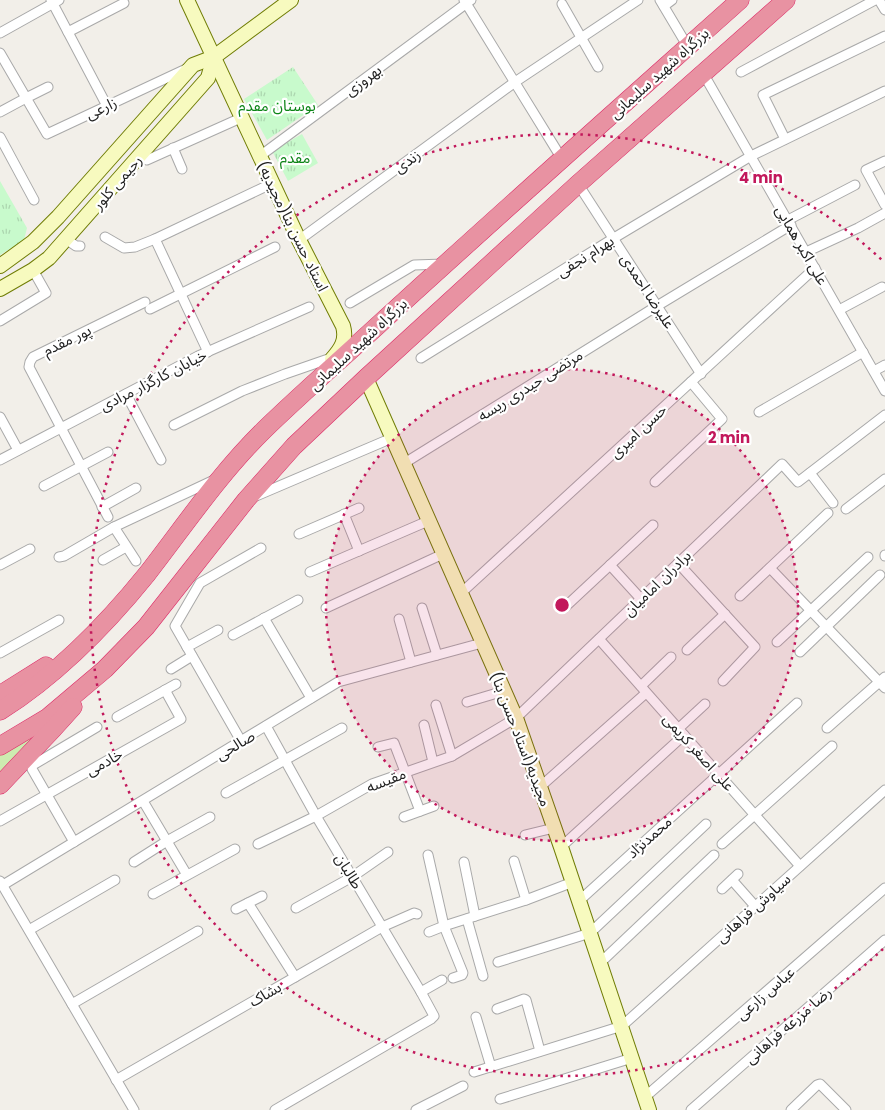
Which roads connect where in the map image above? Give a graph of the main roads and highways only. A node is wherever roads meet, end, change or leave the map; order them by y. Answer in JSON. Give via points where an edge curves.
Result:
{"nodes":[{"id":1,"x":188,"y":0,"type":"edge"},
{"id":2,"x":291,"y":0,"type":"edge"},
{"id":3,"x":740,"y":0,"type":"edge"},
{"id":4,"x":786,"y":0,"type":"edge"},
{"id":5,"x":214,"y":57,"type":"junction"},
{"id":6,"x":49,"y":226,"type":"junction"},
{"id":7,"x":66,"y":239,"type":"junction"},
{"id":8,"x":0,"y":266,"type":"edge"},
{"id":9,"x":0,"y":289,"type":"edge"},
{"id":10,"x":366,"y":378,"type":"junction"},
{"id":11,"x":263,"y":431,"type":"junction"},
{"id":12,"x":87,"y":641,"type":"junction"},
{"id":13,"x":105,"y":669,"type":"junction"},
{"id":14,"x":0,"y":695,"type":"edge"},
{"id":15,"x":0,"y":711,"type":"edge"},
{"id":16,"x":0,"y":746,"type":"edge"},
{"id":17,"x":0,"y":785,"type":"edge"},
{"id":18,"x":647,"y":1103,"type":"edge"}],
"edges":[{"from":1,"to":5,"type":"main road","name":"استاد حسن بنا(مجیدیه)"},
{"from":2,"to":5,"type":"main road"},
{"from":3,"to":11,"type":"highway","name":"بزرگراه شهید سلیمانی"},
{"from":4,"to":10,"type":"highway"},
{"from":5,"to":6,"type":"main road","via":[[193,65]]},
{"from":5,"to":7,"type":"main road","name":"رحیمی کلور","via":[[208,78]]},
{"from":5,"to":11,"type":"main road","name":"استاد حسن بنا(مجیدیه)","via":[[345,332],[339,352]]},
{"from":6,"to":7,"type":"main road"},
{"from":6,"to":8,"type":"main road"},
{"from":7,"to":9,"type":"main road","name":"رحیمی کلور","via":[[49,258]]},
{"from":10,"to":13,"type":"highway","via":[[294,446],[246,500],[169,600]]},
{"from":10,"to":18,"type":"main road","name":"مجیدیه(استاد حسن بنا)","via":[[516,718]]},
{"from":11,"to":12,"type":"highway","name":"بزرگراه شهید سلیمانی","via":[[221,477],[146,575]]},
{"from":12,"to":14,"type":"highway"},
{"from":12,"to":15,"type":"highway","name":"بزرگراه شهید سلیمانی","via":[[36,687]]},
{"from":13,"to":16,"type":"highway","via":[[47,718]]},
{"from":13,"to":17,"type":"highway"}]}
